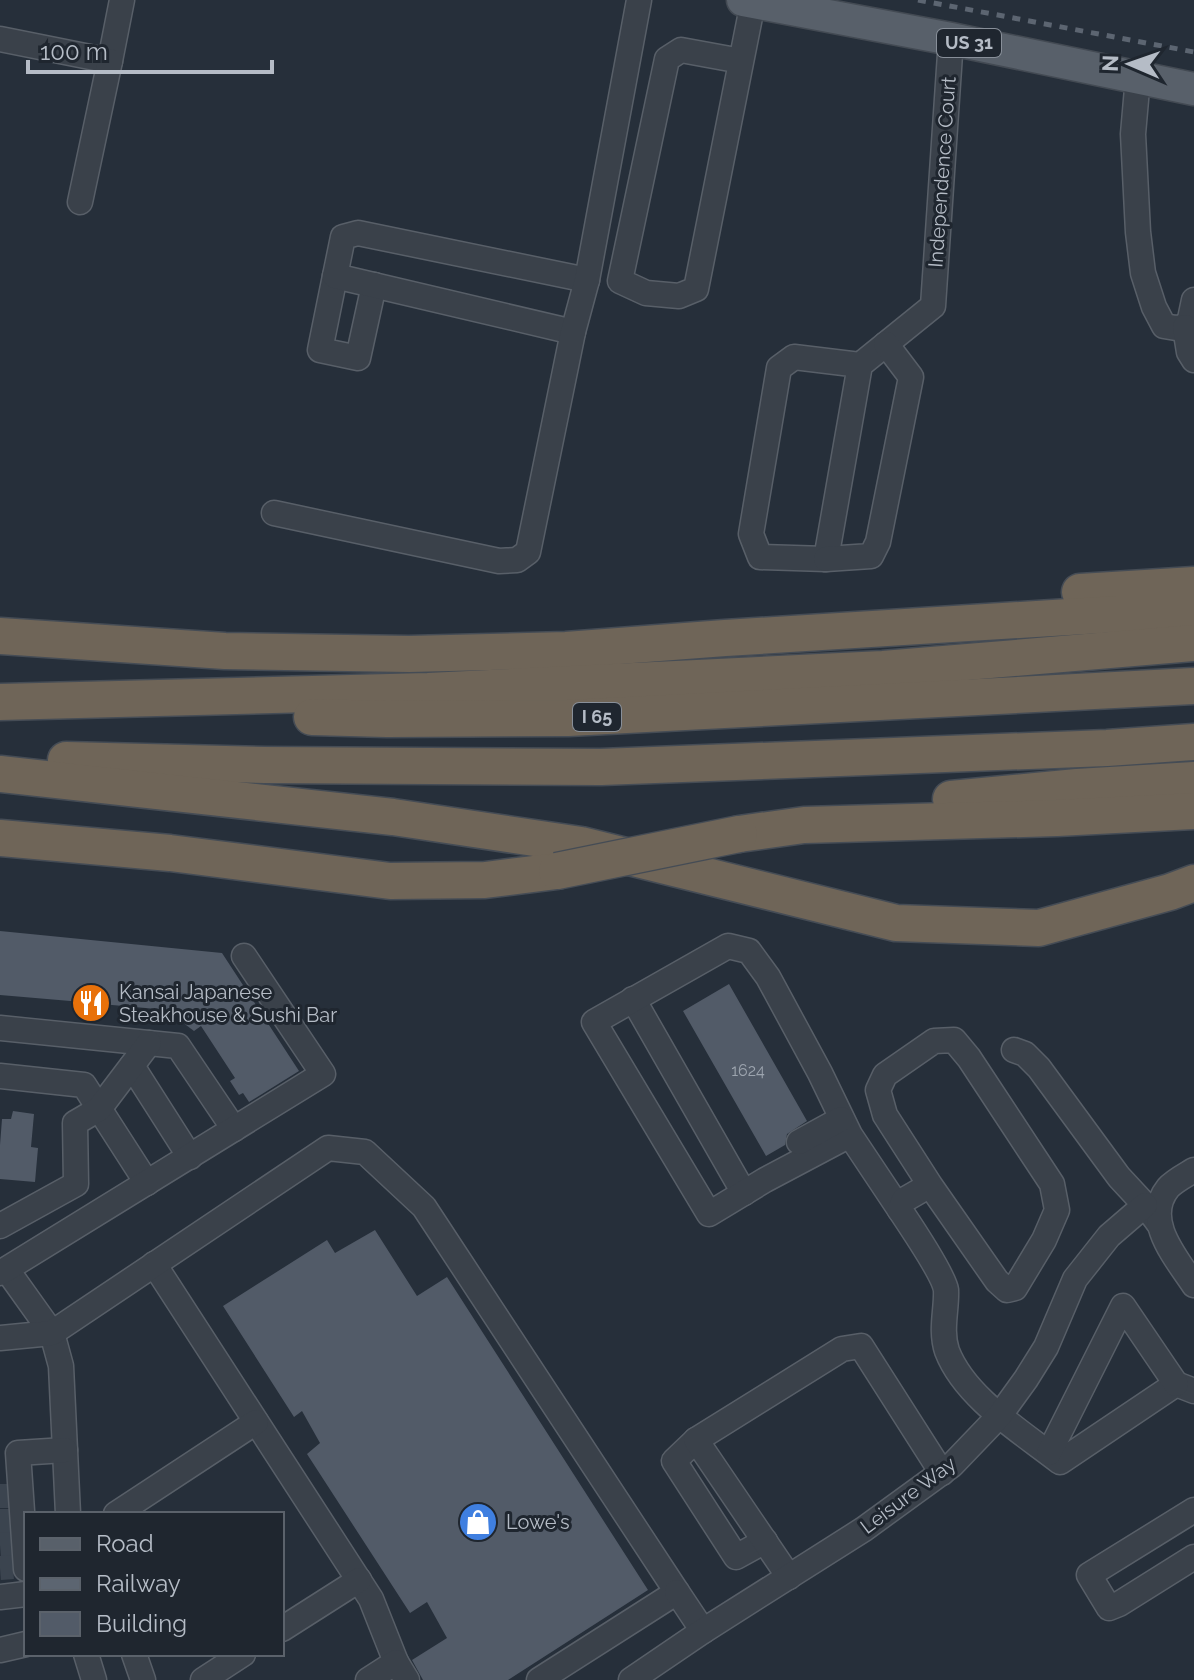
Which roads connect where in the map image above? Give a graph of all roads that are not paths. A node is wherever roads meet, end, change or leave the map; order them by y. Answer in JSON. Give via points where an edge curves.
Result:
{"nodes":[{"id":1,"x":122,"y":0,"type":"edge"},
{"id":2,"x":639,"y":0,"type":"edge"},
{"id":3,"x":748,"y":1,"type":"edge"},
{"id":4,"x":0,"y":39,"type":"edge"},
{"id":5,"x":951,"y":39,"type":"junction"},
{"id":6,"x":110,"y":61,"type":"junction"},
{"id":7,"x":741,"y":61,"type":"junction"},
{"id":8,"x":1138,"y":77,"type":"junction"},
{"id":9,"x":1194,"y":89,"type":"edge"},
{"id":10,"x":80,"y":202,"type":"dead end"},
{"id":11,"x":335,"y":276,"type":"junction"},
{"id":12,"x":587,"y":280,"type":"junction"},
{"id":13,"x":374,"y":285,"type":"junction"},
{"id":14,"x":1194,"y":300,"type":"edge"},
{"id":15,"x":1185,"y":327,"type":"junction"},
{"id":16,"x":573,"y":332,"type":"junction"},
{"id":17,"x":886,"y":344,"type":"junction"},
{"id":18,"x":1194,"y":360,"type":"edge"},
{"id":19,"x":860,"y":365,"type":"junction"},
{"id":20,"x":274,"y":513,"type":"dead end"},
{"id":21,"x":826,"y":559,"type":"junction"},
{"id":22,"x":1194,"y":585,"type":"edge"},
{"id":23,"x":1194,"y":614,"type":"edge"},
{"id":24,"x":0,"y":636,"type":"edge"},
{"id":25,"x":1194,"y":643,"type":"edge"},
{"id":26,"x":566,"y":650,"type":"junction"},
{"id":27,"x":1194,"y":686,"type":"edge"},
{"id":28,"x":0,"y":703,"type":"edge"},
{"id":29,"x":1194,"y":742,"type":"edge"},
{"id":30,"x":0,"y":758,"type":"edge"},
{"id":31,"x":0,"y":774,"type":"edge"},
{"id":32,"x":1194,"y":780,"type":"edge"},
{"id":33,"x":1194,"y":811,"type":"edge"},
{"id":34,"x":804,"y":825,"type":"junction"},
{"id":35,"x":0,"y":838,"type":"edge"},
{"id":36,"x":1194,"y":883,"type":"edge"},
{"id":37,"x":244,"y":956,"type":"dead end"},
{"id":38,"x":633,"y":999,"type":"junction"},
{"id":39,"x":0,"y":1028,"type":"edge"},
{"id":40,"x":149,"y":1043,"type":"junction"},
{"id":41,"x":1014,"y":1050,"type":"dead end"},
{"id":42,"x":132,"y":1066,"type":"junction"},
{"id":43,"x":0,"y":1076,"type":"edge"},
{"id":44,"x":99,"y":1109,"type":"junction"},
{"id":45,"x":845,"y":1127,"type":"junction"},
{"id":46,"x":234,"y":1129,"type":"junction"},
{"id":47,"x":190,"y":1157,"type":"junction"},
{"id":48,"x":1194,"y":1170,"type":"edge"},
{"id":49,"x":765,"y":1180,"type":"junction"},
{"id":50,"x":147,"y":1183,"type":"junction"},
{"id":51,"x":930,"y":1185,"type":"junction"},
{"id":52,"x":744,"y":1193,"type":"junction"},
{"id":53,"x":900,"y":1210,"type":"junction"},
{"id":54,"x":1152,"y":1214,"type":"junction"},
{"id":55,"x":0,"y":1226,"type":"edge"},
{"id":56,"x":154,"y":1264,"type":"junction"},
{"id":57,"x":4,"y":1271,"type":"edge"},
{"id":58,"x":1194,"y":1285,"type":"edge"},
{"id":59,"x":52,"y":1333,"type":"junction"},
{"id":60,"x":0,"y":1338,"type":"edge"},
{"id":61,"x":1185,"y":1387,"type":"edge"},
{"id":62,"x":1000,"y":1415,"type":"junction"},
{"id":63,"x":256,"y":1422,"type":"junction"},
{"id":64,"x":65,"y":1450,"type":"junction"},
{"id":65,"x":1049,"y":1453,"type":"junction"},
{"id":66,"x":942,"y":1473,"type":"junction"},
{"id":67,"x":13,"y":1475,"type":"edge"},
{"id":68,"x":1194,"y":1510,"type":"edge"},
{"id":69,"x":68,"y":1512,"type":"edge"},
{"id":70,"x":119,"y":1512,"type":"edge"},
{"id":71,"x":20,"y":1547,"type":"edge"},
{"id":72,"x":1194,"y":1557,"type":"edge"},
{"id":73,"x":789,"y":1577,"type":"junction"},
{"id":74,"x":359,"y":1580,"type":"junction"},
{"id":75,"x":677,"y":1592,"type":"junction"},
{"id":76,"x":24,"y":1594,"type":"edge"},
{"id":77,"x":0,"y":1597,"type":"edge"},
{"id":78,"x":284,"y":1628,"type":"edge"},
{"id":79,"x":703,"y":1631,"type":"junction"},
{"id":80,"x":24,"y":1644,"type":"edge"},
{"id":81,"x":0,"y":1650,"type":"edge"},
{"id":82,"x":87,"y":1656,"type":"edge"},
{"id":83,"x":135,"y":1656,"type":"edge"},
{"id":84,"x":240,"y":1656,"type":"edge"},
{"id":85,"x":402,"y":1671,"type":"edge"},
{"id":86,"x":94,"y":1680,"type":"edge"},
{"id":87,"x":143,"y":1680,"type":"edge"},
{"id":88,"x":203,"y":1680,"type":"edge"},
{"id":89,"x":368,"y":1680,"type":"edge"},
{"id":90,"x":539,"y":1680,"type":"edge"},
{"id":91,"x":631,"y":1680,"type":"edge"}],
"edges":[{"from":1,"to":6,"type":"street"},
{"from":2,"to":12,"type":"street"},
{"from":3,"to":5,"type":"main road","number":"US 31"},
{"from":3,"to":7,"type":"street"},
{"from":4,"to":6,"type":"street"},
{"from":5,"to":8,"type":"main road","number":"US 31"},
{"from":5,"to":17,"type":"street","name":"Independence Court","via":[[933,306]]},
{"from":6,"to":10,"type":"street"},
{"from":7,"to":7,"type":"street","via":[[696,289],[679,296],[646,293],[620,281],[667,59],[681,50]]},
{"from":8,"to":9,"type":"main road","number":"US 31"},
{"from":8,"to":15,"type":"street","via":[[1133,134],[1143,273],[1164,326]]},
{"from":11,"to":12,"type":"street","via":[[343,237],[358,233]]},
{"from":11,"to":13,"type":"street"},
{"from":11,"to":13,"type":"street","via":[[320,350],[358,358]]},
{"from":12,"to":16,"type":"street"},
{"from":13,"to":16,"type":"street"},
{"from":14,"to":15,"type":"street"},
{"from":15,"to":18,"type":"street"},
{"from":16,"to":20,"type":"street","via":[[528,552],[517,560],[499,561]]},
{"from":17,"to":19,"type":"street"},
{"from":17,"to":21,"type":"street","via":[[911,377],[878,542],[871,556]]},
{"from":19,"to":21,"type":"street"},
{"from":19,"to":21,"type":"street","via":[[794,357],[779,368],[751,534],[760,557]]},
{"from":22,"to":26,"type":"highway","via":[[917,603]]},
{"from":23,"to":26,"type":"highway","via":[[1117,614]]},
{"from":24,"to":26,"type":"highway","via":[[225,651]]},
{"from":25,"to":28,"type":"highway","via":[[883,669],[475,689]]},
{"from":27,"to":28,"type":"highway","number":"I 65","via":[[568,718],[387,719]]},
{"from":29,"to":30,"type":"highway","via":[[601,767]]},
{"from":31,"to":36,"type":"highway","via":[[393,817],[581,845],[896,923],[1039,928]]},
{"from":32,"to":34,"type":"highway","via":[[929,801]]},
{"from":33,"to":34,"type":"highway"},
{"from":34,"to":35,"type":"highway","bridge":true,"via":[[485,880],[390,881]]},
{"from":37,"to":46,"type":"street","via":[[323,1074]]},
{"from":38,"to":45,"type":"street","via":[[728,946],[749,951],[768,977]]},
{"from":38,"to":52,"type":"street"},
{"from":38,"to":52,"type":"street","via":[[594,1022],[709,1214]]},
{"from":39,"to":40,"type":"street"},
{"from":40,"to":42,"type":"street"},
{"from":40,"to":46,"type":"street","via":[[178,1046]]},
{"from":41,"to":54,"type":"street","via":[[1039,1068]]},
{"from":42,"to":44,"type":"street"},
{"from":42,"to":47,"type":"street"},
{"from":43,"to":44,"type":"street","via":[[84,1085]]},
{"from":44,"to":50,"type":"street"},
{"from":44,"to":55,"type":"street","via":[[75,1123],[76,1184]]},
{"from":45,"to":49,"type":"street"},
{"from":45,"to":49,"type":"street","via":[[792,1146],[768,1161]]},
{"from":45,"to":53,"type":"street"},
{"from":46,"to":47,"type":"street"},
{"from":47,"to":50,"type":"street"},
{"from":48,"to":54,"type":"street","via":[[1168,1188]]},
{"from":49,"to":52,"type":"street"},
{"from":50,"to":57,"type":"street"},
{"from":51,"to":51,"type":"street","via":[[997,1281],[1007,1290],[1015,1288],[1057,1210],[1052,1184],[954,1040],[934,1041],[885,1075],[878,1090],[885,1115]]},
{"from":51,"to":53,"type":"street","via":[[904,1200]]},
{"from":53,"to":62,"type":"street","via":[[946,1288],[946,1349],[964,1382]]},
{"from":54,"to":58,"type":"street"},
{"from":54,"to":62,"type":"street","name":"Leisure Way","via":[[1109,1236],[1075,1279],[1046,1347]]},
{"from":56,"to":59,"type":"street"},
{"from":56,"to":63,"type":"street"},
{"from":56,"to":75,"type":"street","via":[[328,1148],[365,1152],[424,1207]]},
{"from":57,"to":59,"type":"street"},
{"from":59,"to":60,"type":"street"},
{"from":59,"to":64,"type":"street","via":[[61,1366]]},
{"from":61,"to":65,"type":"street","via":[[1060,1462]]},
{"from":61,"to":65,"type":"street","via":[[1123,1306]]},
{"from":62,"to":65,"type":"street"},
{"from":62,"to":66,"type":"street","name":"Leisure Way"},
{"from":63,"to":70,"type":"street"},
{"from":63,"to":74,"type":"street"},
{"from":64,"to":67,"type":"street"},
{"from":64,"to":69,"type":"street"},
{"from":66,"to":73,"type":"street","name":"Leisure Way"},
{"from":66,"to":73,"type":"street","via":[[861,1346],[842,1349],[696,1440]]},
{"from":67,"to":71,"type":"street"},
{"from":68,"to":72,"type":"street","via":[[1089,1575],[1109,1608]]},
{"from":73,"to":79,"type":"street","name":"Leisure Way"},
{"from":74,"to":78,"type":"street"},
{"from":74,"to":85,"type":"street"},
{"from":75,"to":79,"type":"street"},
{"from":75,"to":90,"type":"street"},
{"from":76,"to":77,"type":"street"},
{"from":79,"to":91,"type":"street","name":"Leisure Way"},
{"from":80,"to":81,"type":"street"},
{"from":82,"to":86,"type":"street"},
{"from":83,"to":87,"type":"street"},
{"from":84,"to":88,"type":"street"},
{"from":85,"to":89,"type":"street"}]}
